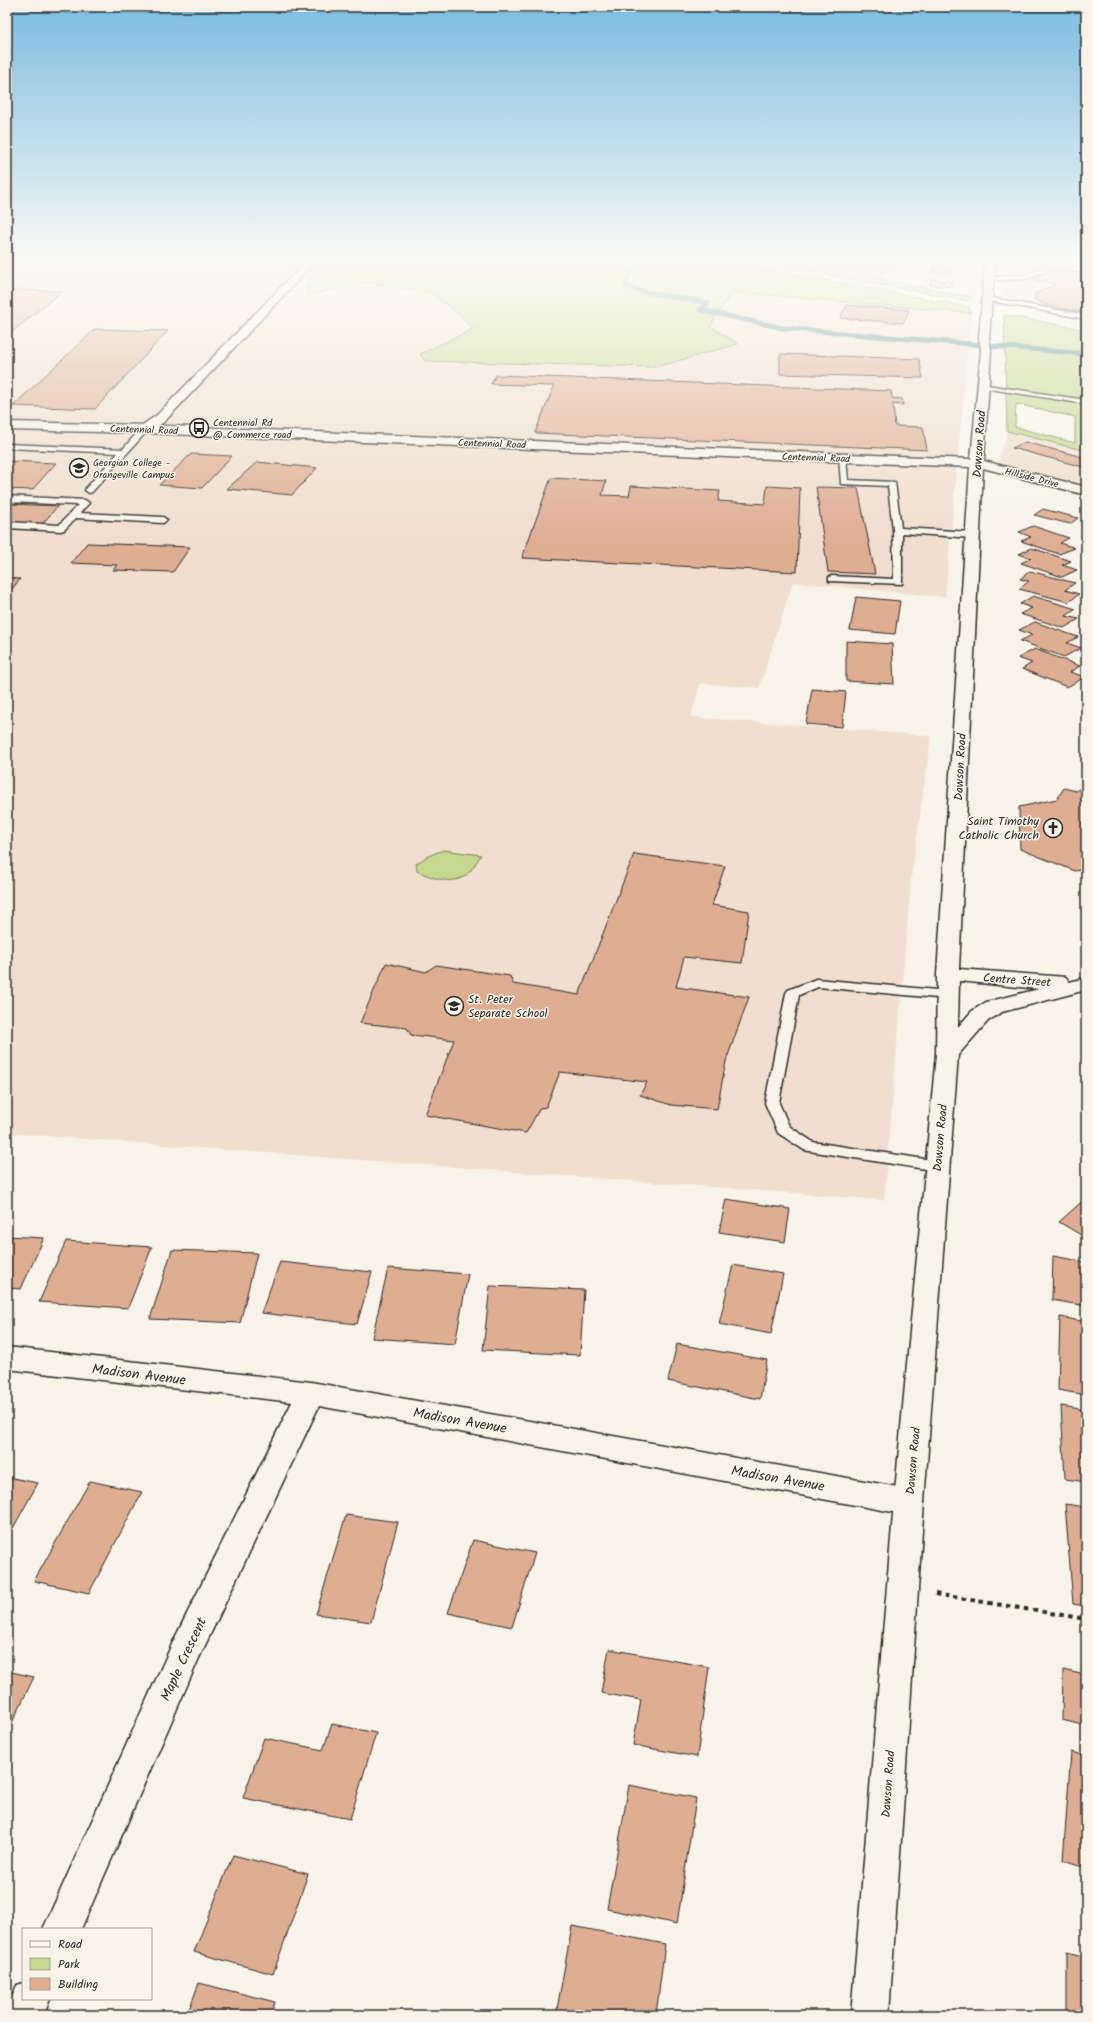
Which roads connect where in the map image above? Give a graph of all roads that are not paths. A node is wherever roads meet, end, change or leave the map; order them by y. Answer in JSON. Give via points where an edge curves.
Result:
{"nodes":[{"id":1,"x":221,"y":355,"type":"edge"},
{"id":2,"x":986,"y":355,"type":"edge"},
{"id":3,"x":983,"y":386,"type":"junction"},
{"id":4,"x":1086,"y":402,"type":"edge"},
{"id":5,"x":7,"y":426,"type":"edge"},
{"id":6,"x":145,"y":429,"type":"junction"},
{"id":7,"x":7,"y":446,"type":"edge"},
{"id":8,"x":124,"y":451,"type":"junction"},
{"id":9,"x":842,"y":458,"type":"junction"},
{"id":10,"x":977,"y":464,"type":"junction"},
{"id":11,"x":89,"y":490,"type":"dead end"},
{"id":12,"x":1086,"y":491,"type":"edge"},
{"id":13,"x":7,"y":499,"type":"edge"},
{"id":14,"x":74,"y":515,"type":"junction"},
{"id":15,"x":163,"y":520,"type":"dead end"},
{"id":16,"x":7,"y":525,"type":"edge"},
{"id":17,"x":897,"y":530,"type":"junction"},
{"id":18,"x":973,"y":534,"type":"junction"},
{"id":19,"x":832,"y":579,"type":"dead end"},
{"id":20,"x":1086,"y":983,"type":"edge"},
{"id":21,"x":948,"y":984,"type":"junction"},
{"id":22,"x":947,"y":1054,"type":"junction"},
{"id":23,"x":938,"y":1166,"type":"junction"},
{"id":24,"x":7,"y":1358,"type":"edge"},
{"id":25,"x":311,"y":1393,"type":"junction"},
{"id":26,"x":909,"y":1502,"type":"junction"},
{"id":27,"x":62,"y":1928,"type":"edge"},
{"id":28,"x":31,"y":2000,"type":"edge"},
{"id":29,"x":24,"y":2015,"type":"edge"},
{"id":30,"x":870,"y":2015,"type":"edge"}],
"edges":[{"from":1,"to":6,"type":"street","via":[[161,418]]},
{"from":2,"to":3,"type":"street","name":"Dawson Road"},
{"from":3,"to":4,"type":"lane"},
{"from":3,"to":10,"type":"street","name":"Dawson Road"},
{"from":5,"to":6,"type":"street","name":"Centennial Road"},
{"from":6,"to":8,"type":"lane"},
{"from":6,"to":9,"type":"street","name":"Centennial Road"},
{"from":7,"to":8,"type":"lane"},
{"from":8,"to":11,"type":"lane"},
{"from":9,"to":10,"type":"street","name":"Centennial Road"},
{"from":9,"to":17,"type":"lane","via":[[844,482],[892,484]]},
{"from":10,"to":12,"type":"street","name":"Hillside Drive"},
{"from":10,"to":18,"type":"street","name":"Dawson Road"},
{"from":13,"to":14,"type":"lane","via":[[85,503]]},
{"from":14,"to":15,"type":"lane"},
{"from":14,"to":16,"type":"lane","via":[[61,528]]},
{"from":17,"to":18,"type":"lane"},
{"from":17,"to":19,"type":"lane","via":[[899,582]]},
{"from":18,"to":21,"type":"street","name":"Dawson Road"},
{"from":20,"to":21,"type":"street","name":"Centre Street"},
{"from":20,"to":22,"type":"street","via":[[994,1007],[980,1016]]},
{"from":21,"to":22,"type":"street","name":"Dawson Road"},
{"from":21,"to":23,"type":"lane","via":[[816,983],[793,992],[772,1103],[783,1129],[809,1146]]},
{"from":22,"to":23,"type":"street","name":"Dawson Road"},
{"from":23,"to":26,"type":"street","name":"Dawson Road"},
{"from":24,"to":25,"type":"street","name":"Madison Avenue"},
{"from":25,"to":26,"type":"street","name":"Madison Avenue"},
{"from":25,"to":27,"type":"street","name":"Maple Crescent","via":[[184,1654]]},
{"from":26,"to":30,"type":"street","name":"Dawson Road"},
{"from":28,"to":29,"type":"street"}]}
